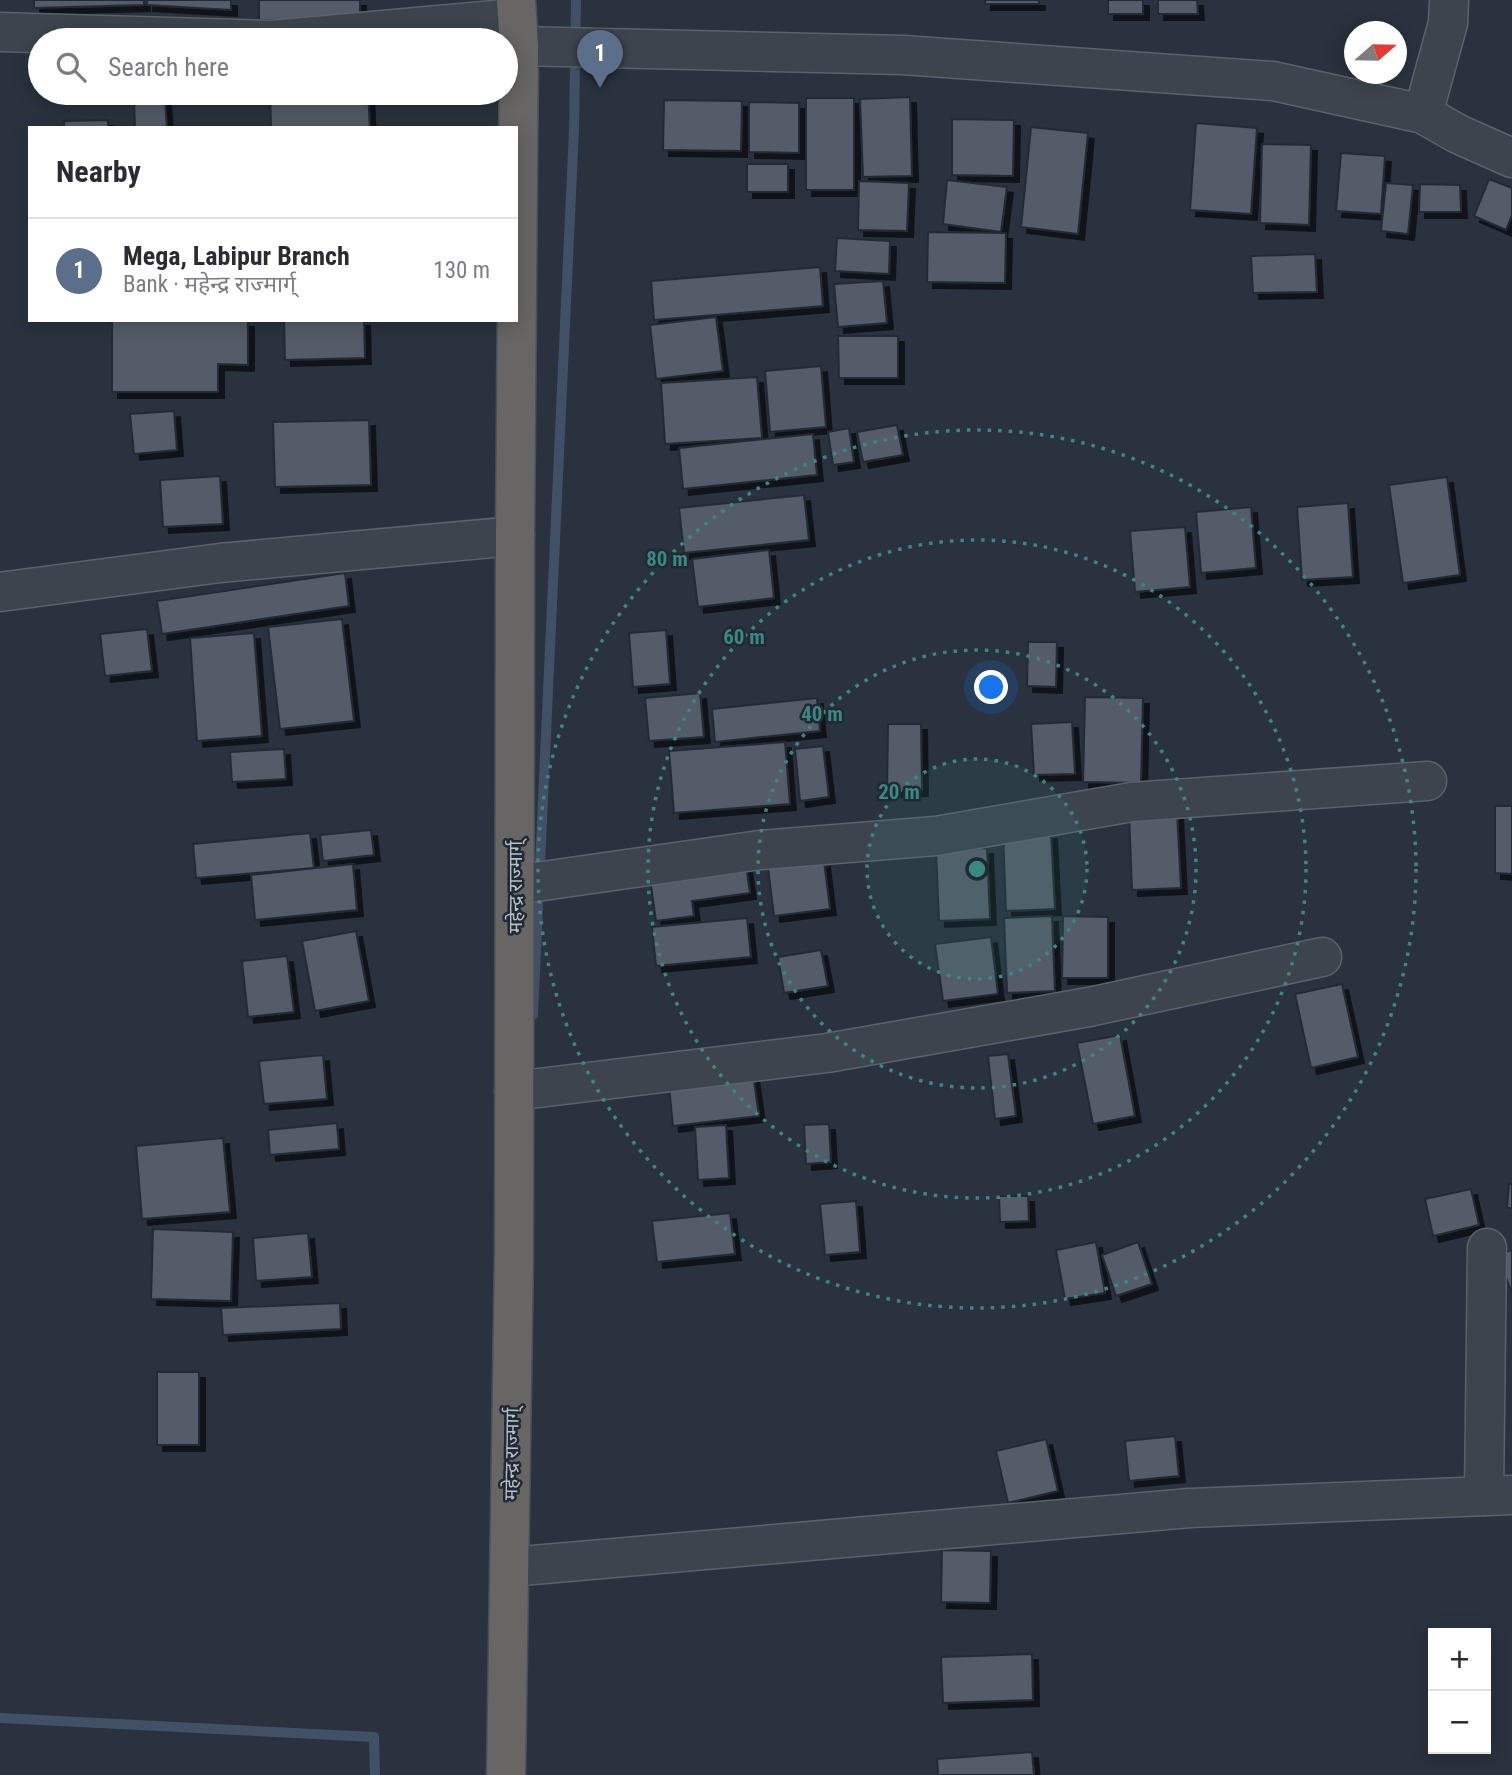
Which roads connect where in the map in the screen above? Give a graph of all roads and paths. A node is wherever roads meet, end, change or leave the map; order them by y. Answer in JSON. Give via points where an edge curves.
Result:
{"nodes":[{"id":1,"x":1449,"y":0,"type":"edge"},
{"id":2,"x":517,"y":21,"type":"edge"},
{"id":3,"x":427,"y":28,"type":"edge"},
{"id":4,"x":0,"y":32,"type":"edge"},
{"id":5,"x":28,"y":33,"type":"edge"},
{"id":6,"x":517,"y":105,"type":"edge"},
{"id":7,"x":1423,"y":114,"type":"junction"},
{"id":8,"x":517,"y":126,"type":"edge"},
{"id":9,"x":1512,"y":158,"type":"edge"},
{"id":10,"x":516,"y":322,"type":"edge"},
{"id":11,"x":515,"y":536,"type":"junction"},
{"id":12,"x":0,"y":592,"type":"edge"},
{"id":13,"x":1427,"y":781,"type":"dead end"},
{"id":14,"x":515,"y":885,"type":"junction"},
{"id":15,"x":1322,"y":957,"type":"dead end"},
{"id":16,"x":514,"y":1091,"type":"junction"},
{"id":17,"x":1487,"y":1248,"type":"dead end"},
{"id":18,"x":1498,"y":1495,"type":"edge"},
{"id":19,"x":510,"y":1567,"type":"junction"},
{"id":20,"x":506,"y":1775,"type":"edge"}],
"edges":[{"from":1,"to":7,"type":"street","via":[[1448,23]]},
{"from":2,"to":3,"type":"street"},
{"from":2,"to":7,"type":"street","via":[[1273,81]]},
{"from":4,"to":5,"type":"street"},
{"from":6,"to":8,"type":"highway","name":"महेन्द्र राज्मार्ग्"},
{"from":7,"to":9,"type":"street"},
{"from":10,"to":11,"type":"highway","name":"महेन्द्र राज्मार्ग्"},
{"from":11,"to":12,"type":"street","via":[[220,563]]},
{"from":11,"to":14,"type":"highway","name":"महेन्द्र राज्मार्ग्"},
{"from":13,"to":14,"type":"street","via":[[1132,802],[936,836],[760,850]]},
{"from":14,"to":16,"type":"highway","name":"महेन्द्र राज्मार्ग्"},
{"from":15,"to":16,"type":"street","via":[[1089,1007],[827,1053]]},
{"from":16,"to":19,"type":"highway","name":"महेन्द्र राज्मार्ग्"},
{"from":17,"to":18,"type":"street"},
{"from":18,"to":19,"type":"street","via":[[1190,1508]]},
{"from":19,"to":20,"type":"highway","name":"महेन्द्र राज्मार्ग्"}]}
